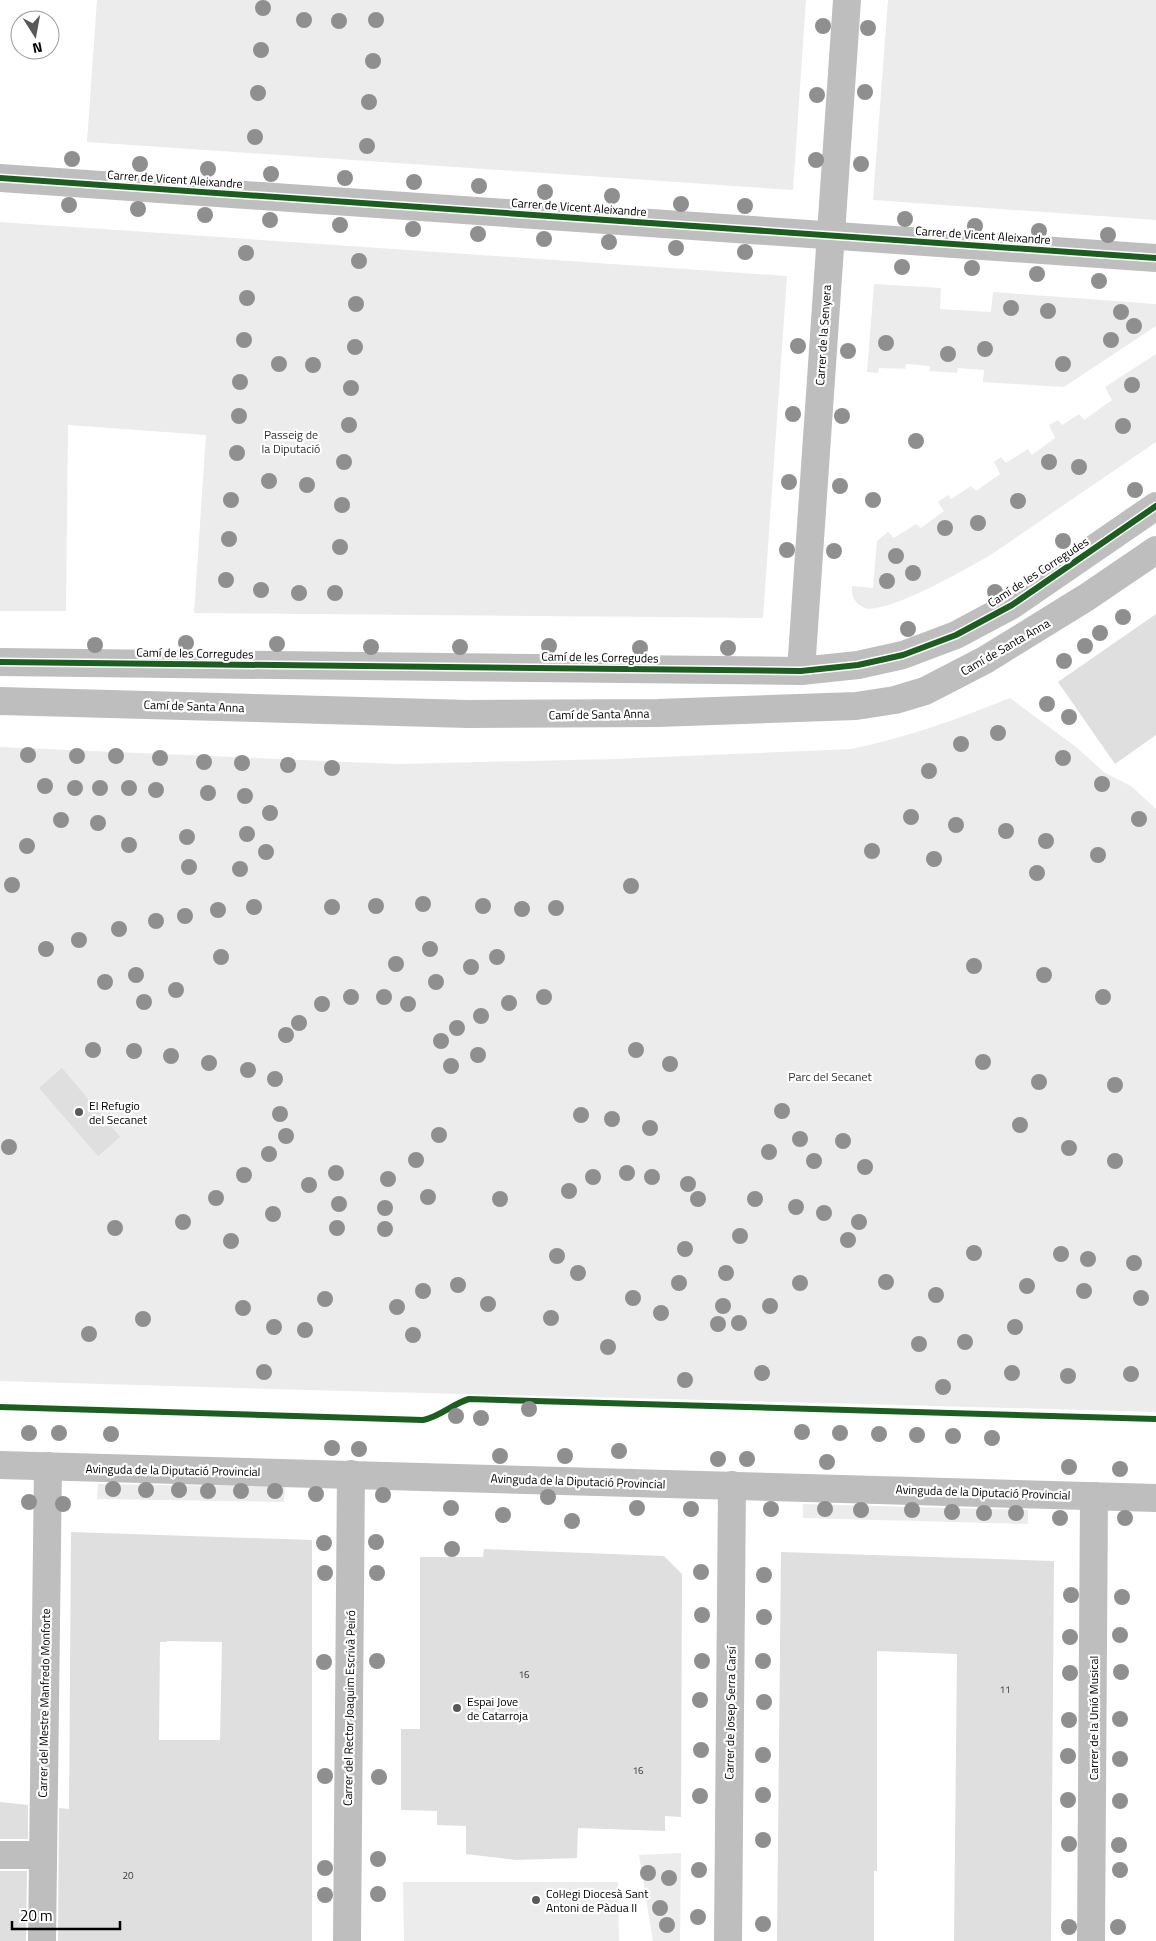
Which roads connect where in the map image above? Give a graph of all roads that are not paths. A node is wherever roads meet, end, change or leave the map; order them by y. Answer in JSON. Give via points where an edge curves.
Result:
{"nodes":[{"id":1,"x":847,"y":0,"type":"edge"},
{"id":2,"x":0,"y":178,"type":"edge"},
{"id":3,"x":830,"y":236,"type":"junction"},
{"id":4,"x":1156,"y":258,"type":"edge"},
{"id":5,"x":1156,"y":506,"type":"edge"},
{"id":6,"x":1156,"y":550,"type":"edge"},
{"id":7,"x":0,"y":662,"type":"edge"},
{"id":8,"x":800,"y":670,"type":"junction"},
{"id":9,"x":0,"y":701,"type":"edge"},
{"id":10,"x":0,"y":1465,"type":"edge"},
{"id":11,"x":48,"y":1466,"type":"junction"},
{"id":12,"x":352,"y":1474,"type":"junction"},
{"id":13,"x":732,"y":1485,"type":"junction"},
{"id":14,"x":1094,"y":1496,"type":"junction"},
{"id":15,"x":1156,"y":1498,"type":"edge"},
{"id":16,"x":0,"y":1855,"type":"edge"},
{"id":17,"x":43,"y":1855,"type":"junction"},
{"id":18,"x":42,"y":1941,"type":"edge"},
{"id":19,"x":347,"y":1941,"type":"edge"},
{"id":20,"x":728,"y":1941,"type":"edge"},
{"id":21,"x":1091,"y":1941,"type":"edge"}],
"edges":[{"from":1,"to":3,"type":"street","name":"Carrer de la Senyera"},
{"from":2,"to":3,"type":"street","name":"Carrer de Vicent Aleixandre"},
{"from":3,"to":4,"type":"street","name":"Carrer de Vicent Aleixandre"},
{"from":3,"to":8,"type":"street","name":"Carrer de la Senyera"},
{"from":5,"to":8,"type":"street","name":"Camí de les Corregudes","via":[[1012,605],[956,635],[903,655],[858,665]]},
{"from":6,"to":9,"type":"street","name":"Camí de Santa Anna","via":[[1049,622],[985,660],[925,691],[856,706],[677,713],[468,714]]},
{"from":7,"to":8,"type":"street","name":"Camí de les Corregudes"},
{"from":10,"to":11,"type":"street","name":"Avinguda de la Diputació Provincial"},
{"from":11,"to":12,"type":"street","name":"Avinguda de la Diputació Provincial"},
{"from":11,"to":17,"type":"street","name":"Carrer del Mestre Manfredo Monforte"},
{"from":12,"to":13,"type":"street","name":"Avinguda de la Diputació Provincial"},
{"from":12,"to":19,"type":"street","name":"Carrer del Rector Joaquim Escrivà Peiró"},
{"from":13,"to":14,"type":"street","name":"Avinguda de la Diputació Provincial"},
{"from":13,"to":20,"type":"street","name":"Carrer de Josep Serra Carsí"},
{"from":14,"to":15,"type":"street","name":"Avinguda de la Diputació Provincial"},
{"from":14,"to":21,"type":"street","name":"Carrer de la Unió Musical"},
{"from":16,"to":17,"type":"street"},
{"from":17,"to":18,"type":"street","name":"Carrer del Mestre Manfredo Monforte"}]}
